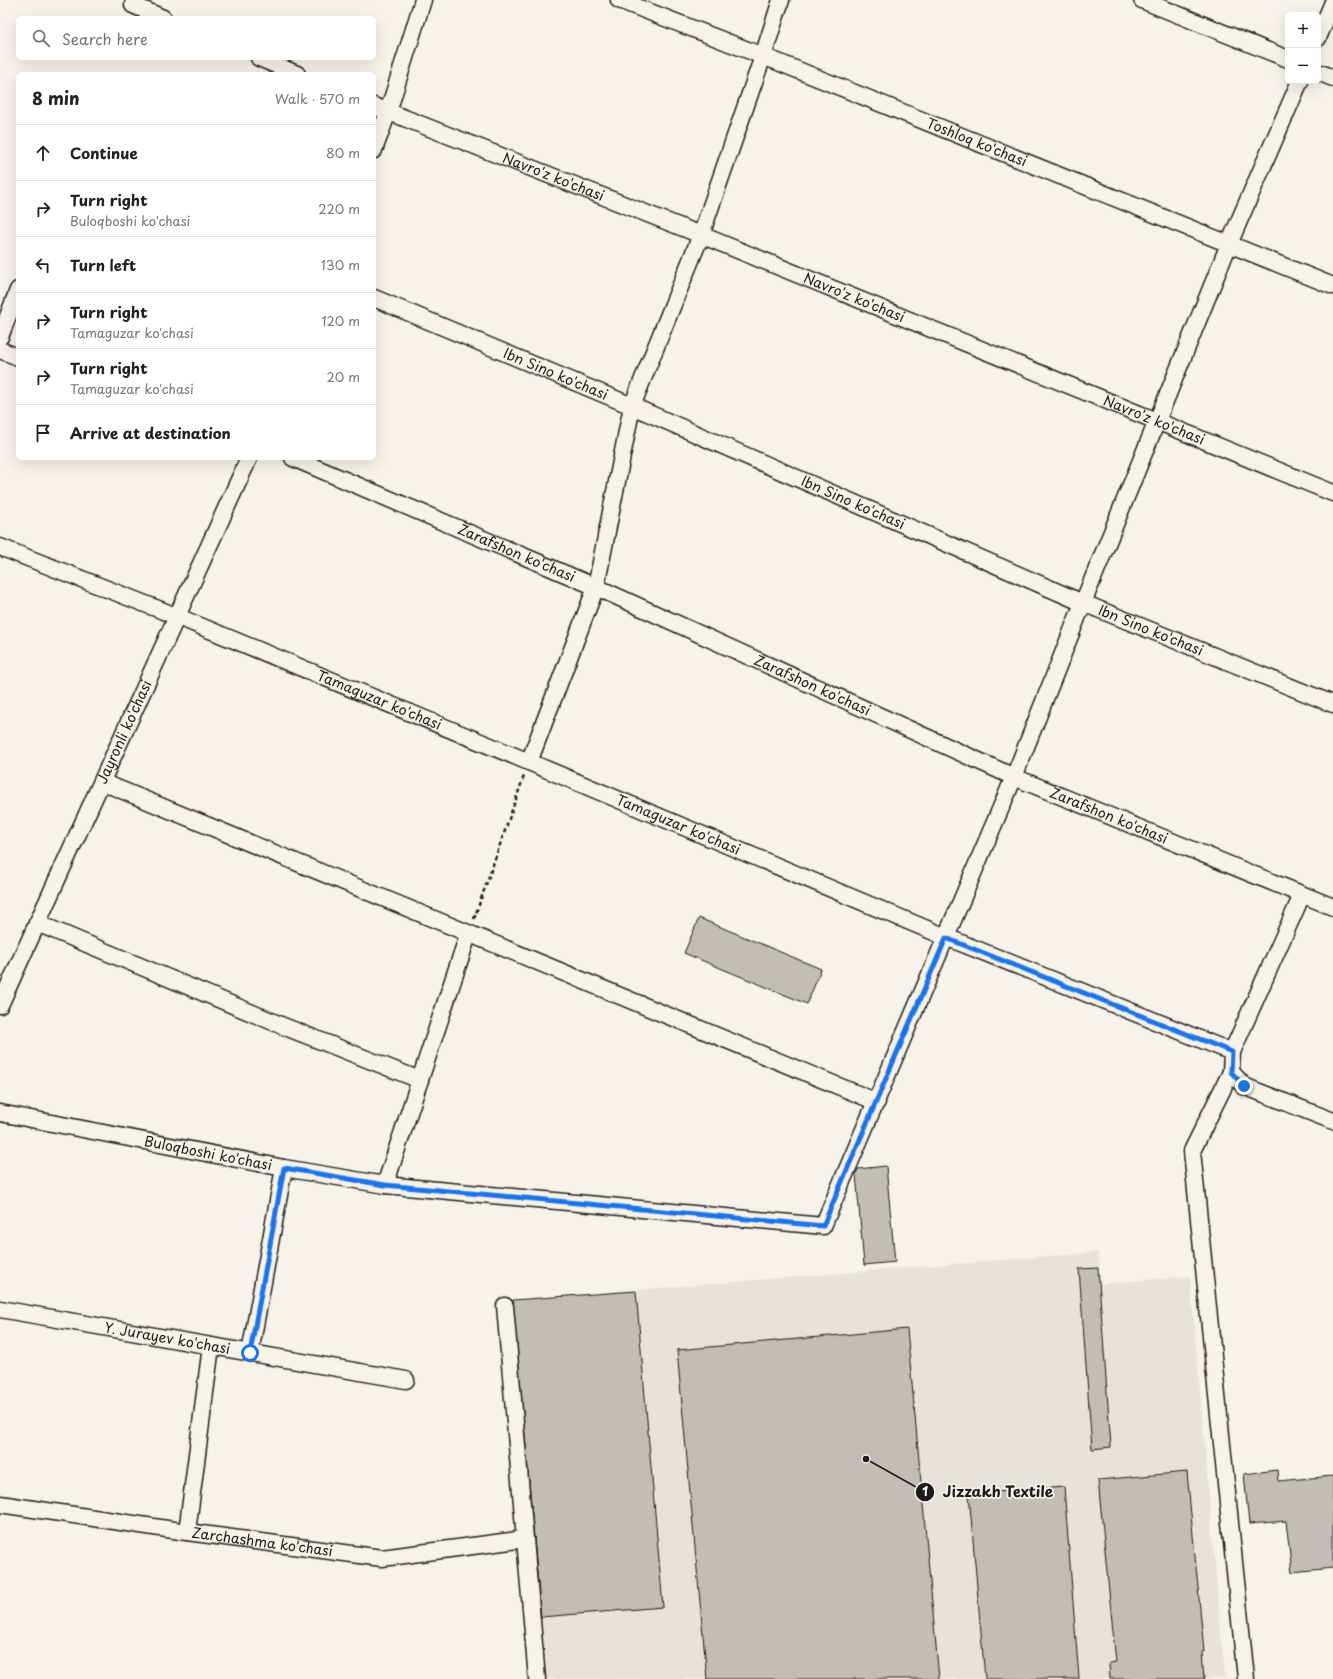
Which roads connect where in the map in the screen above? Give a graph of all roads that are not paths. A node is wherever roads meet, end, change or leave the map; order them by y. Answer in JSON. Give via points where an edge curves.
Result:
{"nodes":[{"id":1,"x":424,"y":0,"type":"edge"},
{"id":2,"x":619,"y":0,"type":"edge"},
{"id":3,"x":781,"y":0,"type":"edge"},
{"id":4,"x":1142,"y":0,"type":"edge"},
{"id":5,"x":1333,"y":2,"type":"edge"},
{"id":6,"x":133,"y":3,"type":"edge"},
{"id":7,"x":159,"y":16,"type":"edge"},
{"id":8,"x":1321,"y":31,"type":"edge"},
{"id":9,"x":763,"y":56,"type":"junction"},
{"id":10,"x":1285,"y":58,"type":"edge"},
{"id":11,"x":264,"y":60,"type":"edge"},
{"id":12,"x":292,"y":72,"type":"edge"},
{"id":13,"x":1321,"y":73,"type":"edge"},
{"id":14,"x":1333,"y":78,"type":"edge"},
{"id":15,"x":1299,"y":84,"type":"edge"},
{"id":16,"x":381,"y":109,"type":"edge"},
{"id":17,"x":376,"y":138,"type":"edge"},
{"id":18,"x":701,"y":235,"type":"junction"},
{"id":19,"x":1229,"y":244,"type":"junction"},
{"id":20,"x":1333,"y":286,"type":"edge"},
{"id":21,"x":16,"y":295,"type":"edge"},
{"id":22,"x":376,"y":299,"type":"edge"},
{"id":23,"x":0,"y":337,"type":"edge"},
{"id":24,"x":0,"y":350,"type":"edge"},
{"id":25,"x":16,"y":355,"type":"edge"},
{"id":26,"x":632,"y":406,"type":"junction"},
{"id":27,"x":1157,"y":422,"type":"junction"},
{"id":28,"x":248,"y":460,"type":"edge"},
{"id":29,"x":298,"y":460,"type":"edge"},
{"id":30,"x":1333,"y":493,"type":"edge"},
{"id":31,"x":0,"y":547,"type":"edge"},
{"id":32,"x":596,"y":587,"type":"junction"},
{"id":33,"x":1083,"y":602,"type":"junction"},
{"id":34,"x":176,"y":616,"type":"junction"},
{"id":35,"x":1333,"y":704,"type":"edge"},
{"id":36,"x":529,"y":762,"type":"junction"},
{"id":37,"x":1014,"y":777,"type":"junction"},
{"id":38,"x":102,"y":782,"type":"junction"},
{"id":39,"x":1302,"y":895,"type":"junction"},
{"id":40,"x":1333,"y":907,"type":"edge"},
{"id":41,"x":38,"y":923,"type":"junction"},
{"id":42,"x":468,"y":934,"type":"junction"},
{"id":43,"x":946,"y":938,"type":"junction"},
{"id":44,"x":0,"y":1005,"type":"edge"},
{"id":45,"x":1232,"y":1052,"type":"junction"},
{"id":46,"x":1231,"y":1072,"type":"junction"},
{"id":47,"x":420,"y":1080,"type":"junction"},
{"id":48,"x":877,"y":1102,"type":"junction"},
{"id":49,"x":0,"y":1113,"type":"edge"},
{"id":50,"x":1333,"y":1121,"type":"edge"},
{"id":51,"x":284,"y":1168,"type":"junction"},
{"id":52,"x":385,"y":1185,"type":"junction"},
{"id":53,"x":505,"y":1306,"type":"dead end"},
{"id":54,"x":0,"y":1309,"type":"edge"},
{"id":55,"x":211,"y":1346,"type":"junction"},
{"id":56,"x":250,"y":1353,"type":"junction"},
{"id":57,"x":406,"y":1380,"type":"dead end"},
{"id":58,"x":0,"y":1504,"type":"edge"},
{"id":59,"x":186,"y":1532,"type":"junction"},
{"id":60,"x":525,"y":1539,"type":"junction"},
{"id":61,"x":537,"y":1679,"type":"edge"},
{"id":62,"x":1246,"y":1679,"type":"edge"}],
"edges":[{"from":1,"to":16,"type":"street"},
{"from":2,"to":9,"type":"street","name":"Toshloq ko'chasi"},
{"from":3,"to":9,"type":"street"},
{"from":4,"to":10,"type":"street"},
{"from":5,"to":8,"type":"street"},
{"from":6,"to":7,"type":"street"},
{"from":9,"to":18,"type":"street"},
{"from":9,"to":19,"type":"street","name":"Toshloq ko'chasi"},
{"from":11,"to":12,"type":"street"},
{"from":13,"to":14,"type":"street"},
{"from":15,"to":19,"type":"street"},
{"from":16,"to":17,"type":"street"},
{"from":16,"to":18,"type":"street","name":"Navro'z ko'chasi"},
{"from":18,"to":26,"type":"street"},
{"from":18,"to":27,"type":"street","name":"Navro'z ko'chasi"},
{"from":19,"to":20,"type":"street","name":"Toshloq ko'chasi"},
{"from":19,"to":27,"type":"street"},
{"from":21,"to":23,"type":"street"},
{"from":22,"to":26,"type":"street","name":"Ibn Sino ko'chasi"},
{"from":24,"to":25,"type":"street"},
{"from":26,"to":32,"type":"street"},
{"from":26,"to":33,"type":"street","name":"Ibn Sino ko'chasi"},
{"from":27,"to":30,"type":"street","name":"Navro'z ko'chasi"},
{"from":27,"to":33,"type":"street"},
{"from":28,"to":34,"type":"street","name":"Jayronli ko'chasi"},
{"from":29,"to":32,"type":"street","name":"Zarafshon ko'chasi"},
{"from":31,"to":34,"type":"street","name":"Tamaguzar ko'chasi"},
{"from":32,"to":36,"type":"street"},
{"from":32,"to":37,"type":"street","name":"Zarafshon ko'chasi"},
{"from":33,"to":35,"type":"street","name":"Ibn Sino ko'chasi"},
{"from":33,"to":37,"type":"street"},
{"from":34,"to":36,"type":"street","name":"Tamaguzar ko'chasi"},
{"from":34,"to":38,"type":"street","name":"Jayronli ko'chasi"},
{"from":36,"to":43,"type":"street","name":"Tamaguzar ko'chasi"},
{"from":37,"to":39,"type":"street","name":"Zarafshon ko'chasi"},
{"from":37,"to":43,"type":"street"},
{"from":38,"to":41,"type":"street","name":"Jayronli ko'chasi"},
{"from":38,"to":42,"type":"street"},
{"from":39,"to":40,"type":"street","name":"Zarafshon ko'chasi"},
{"from":39,"to":45,"type":"street"},
{"from":41,"to":44,"type":"street","name":"Jayronli ko'chasi"},
{"from":41,"to":47,"type":"street","via":[[283,1026]]},
{"from":42,"to":47,"type":"street"},
{"from":42,"to":48,"type":"street"},
{"from":43,"to":45,"type":"street","name":"Tamaguzar ko'chasi"},
{"from":43,"to":48,"type":"street"},
{"from":45,"to":46,"type":"street"},
{"from":46,"to":50,"type":"street","via":[[1244,1086]]},
{"from":46,"to":62,"type":"street","via":[[1192,1151]]},
{"from":47,"to":52,"type":"street"},
{"from":48,"to":52,"type":"street","name":"Buloqboshi ko'chasi","via":[[823,1226]]},
{"from":49,"to":51,"type":"street","name":"Buloqboshi ko'chasi"},
{"from":51,"to":52,"type":"street","name":"Buloqboshi ko'chasi"},
{"from":51,"to":56,"type":"street"},
{"from":53,"to":60,"type":"street"},
{"from":54,"to":55,"type":"street","name":"Y. Jurayev ko'chasi"},
{"from":55,"to":56,"type":"street","name":"Y. Jurayev ko'chasi"},
{"from":55,"to":59,"type":"street"},
{"from":56,"to":57,"type":"street","name":"Y. Jurayev ko'chasi"},
{"from":58,"to":59,"type":"street","name":"Zarchashma ko'chasi"},
{"from":59,"to":60,"type":"street","name":"Zarchashma ko'chasi","via":[[382,1558]]},
{"from":60,"to":61,"type":"street"}]}
